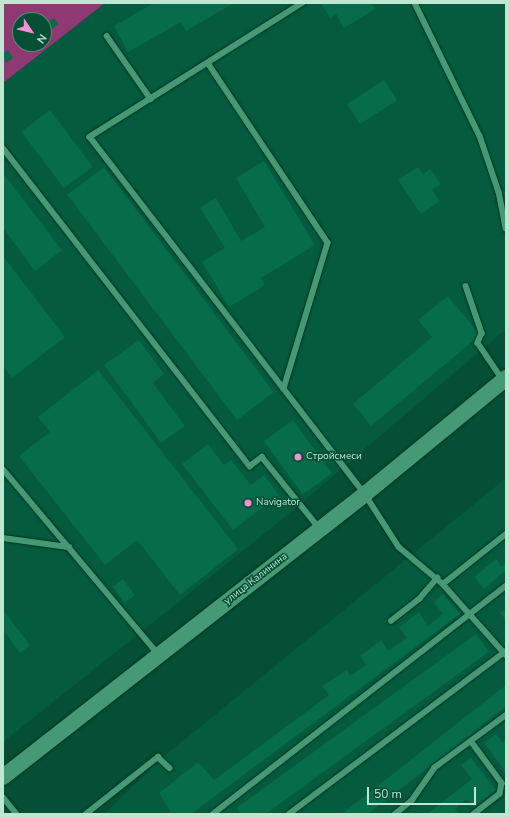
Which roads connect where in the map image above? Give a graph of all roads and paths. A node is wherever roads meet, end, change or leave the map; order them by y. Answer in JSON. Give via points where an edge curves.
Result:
{"nodes":[{"id":1,"x":303,"y":3,"type":"edge"},
{"id":2,"x":415,"y":3,"type":"edge"},
{"id":3,"x":107,"y":36,"type":"dead end"},
{"id":4,"x":208,"y":63,"type":"junction"},
{"id":5,"x":151,"y":99,"type":"junction"},
{"id":6,"x":3,"y":148,"type":"edge"},
{"id":7,"x":506,"y":228,"type":"edge"},
{"id":8,"x":466,"y":286,"type":"dead end"},
{"id":9,"x":504,"y":379,"type":"edge"},
{"id":10,"x":284,"y":389,"type":"junction"},
{"id":11,"x":3,"y":469,"type":"edge"},
{"id":12,"x":365,"y":494,"type":"junction"},
{"id":13,"x":320,"y":529,"type":"junction"},
{"id":14,"x":506,"y":534,"type":"edge"},
{"id":15,"x":3,"y":538,"type":"edge"},
{"id":16,"x":68,"y":547,"type":"junction"},
{"id":17,"x":437,"y":578,"type":"junction"},
{"id":18,"x":443,"y":584,"type":"junction"},
{"id":19,"x":506,"y":586,"type":"edge"},
{"id":20,"x":470,"y":614,"type":"junction"},
{"id":21,"x":391,"y":621,"type":"dead end"},
{"id":22,"x":505,"y":653,"type":"edge"},
{"id":23,"x":160,"y":656,"type":"junction"},
{"id":24,"x":506,"y":715,"type":"edge"},
{"id":25,"x":471,"y":741,"type":"junction"},
{"id":26,"x":170,"y":768,"type":"dead end"},
{"id":27,"x":3,"y":777,"type":"edge"},
{"id":28,"x":3,"y":797,"type":"edge"},
{"id":29,"x":17,"y":814,"type":"edge"},
{"id":30,"x":86,"y":814,"type":"edge"},
{"id":31,"x":213,"y":814,"type":"edge"},
{"id":32,"x":289,"y":814,"type":"edge"},
{"id":33,"x":395,"y":814,"type":"edge"},
{"id":34,"x":474,"y":814,"type":"edge"}],
"edges":[{"from":1,"to":4,"type":"lane"},
{"from":2,"to":7,"type":"lane","via":[[480,136],[499,192]]},
{"from":3,"to":5,"type":"lane"},
{"from":4,"to":5,"type":"lane"},
{"from":4,"to":10,"type":"lane","via":[[328,243]]},
{"from":5,"to":10,"type":"lane","via":[[90,137]]},
{"from":6,"to":13,"type":"lane","via":[[250,466],[262,457]]},
{"from":8,"to":9,"type":"lane","via":[[482,334],[478,343]]},
{"from":9,"to":12,"type":"street","name":"улица Калинина"},
{"from":10,"to":12,"type":"lane"},
{"from":11,"to":16,"type":"lane"},
{"from":12,"to":13,"type":"street","name":"улица Калинина"},
{"from":12,"to":17,"type":"lane","via":[[399,547]]},
{"from":13,"to":23,"type":"street","name":"улица Калинина"},
{"from":14,"to":18,"type":"lane"},
{"from":15,"to":16,"type":"lane"},
{"from":16,"to":23,"type":"lane"},
{"from":17,"to":18,"type":"lane"},
{"from":17,"to":21,"type":"lane","via":[[419,599]]},
{"from":18,"to":20,"type":"lane"},
{"from":19,"to":20,"type":"lane"},
{"from":20,"to":22,"type":"lane"},
{"from":20,"to":31,"type":"lane"},
{"from":22,"to":32,"type":"lane"},
{"from":23,"to":27,"type":"street","name":"улица Калинина"},
{"from":24,"to":25,"type":"lane"},
{"from":25,"to":33,"type":"lane","via":[[434,768],[412,800]]},
{"from":25,"to":34,"type":"lane","via":[[502,784],[500,794]]},
{"from":26,"to":30,"type":"lane","via":[[158,757]]},
{"from":28,"to":29,"type":"lane"}]}
